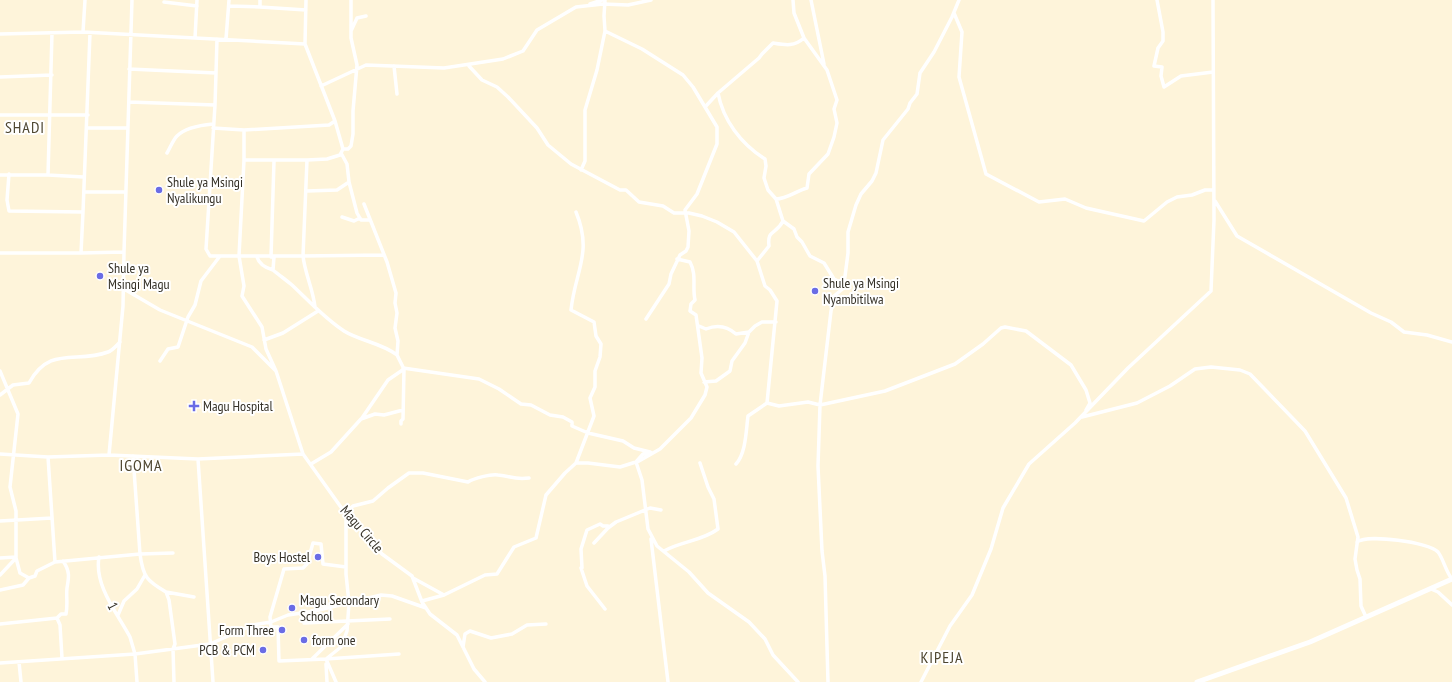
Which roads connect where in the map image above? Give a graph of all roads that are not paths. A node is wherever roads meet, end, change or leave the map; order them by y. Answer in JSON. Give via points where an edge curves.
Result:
{"nodes":[{"id":1,"x":85,"y":0,"type":"edge"},
{"id":2,"x":132,"y":0,"type":"edge"},
{"id":3,"x":197,"y":0,"type":"edge"},
{"id":4,"x":229,"y":0,"type":"edge"},
{"id":5,"x":260,"y":0,"type":"edge"},
{"id":6,"x":306,"y":0,"type":"edge"},
{"id":7,"x":351,"y":0,"type":"edge"},
{"id":8,"x":651,"y":0,"type":"edge"},
{"id":9,"x":793,"y":0,"type":"edge"},
{"id":10,"x":812,"y":0,"type":"edge"},
{"id":11,"x":959,"y":0,"type":"edge"},
{"id":12,"x":1157,"y":0,"type":"edge"},
{"id":13,"x":1213,"y":0,"type":"edge"},
{"id":14,"x":164,"y":2,"type":"dead end"},
{"id":15,"x":603,"y":2,"type":"edge"},
{"id":16,"x":197,"y":6,"type":"junction"},
{"id":17,"x":229,"y":6,"type":"junction"},
{"id":18,"x":260,"y":7,"type":"junction"},
{"id":19,"x":306,"y":10,"type":"junction"},
{"id":20,"x":954,"y":13,"type":"junction"},
{"id":21,"x":366,"y":16,"type":"dead end"},
{"id":22,"x":605,"y":31,"type":"junction"},
{"id":23,"x":83,"y":32,"type":"junction"},
{"id":24,"x":351,"y":32,"type":"junction"},
{"id":25,"x":52,"y":33,"type":"junction"},
{"id":26,"x":90,"y":33,"type":"junction"},
{"id":27,"x":0,"y":34,"type":"edge"},
{"id":28,"x":131,"y":34,"type":"junction"},
{"id":29,"x":195,"y":38,"type":"junction"},
{"id":30,"x":804,"y":38,"type":"junction"},
{"id":31,"x":217,"y":39,"type":"junction"},
{"id":32,"x":226,"y":39,"type":"junction"},
{"id":33,"x":305,"y":44,"type":"junction"},
{"id":34,"x":394,"y":66,"type":"junction"},
{"id":35,"x":468,"y":66,"type":"junction"},
{"id":36,"x":825,"y":67,"type":"junction"},
{"id":37,"x":129,"y":69,"type":"junction"},
{"id":38,"x":356,"y":70,"type":"junction"},
{"id":39,"x":1213,"y":72,"type":"junction"},
{"id":40,"x":216,"y":73,"type":"junction"},
{"id":41,"x":52,"y":75,"type":"junction"},
{"id":42,"x":0,"y":77,"type":"edge"},
{"id":43,"x":321,"y":86,"type":"junction"},
{"id":44,"x":718,"y":93,"type":"junction"},
{"id":45,"x":397,"y":94,"type":"dead end"},
{"id":46,"x":128,"y":102,"type":"junction"},
{"id":47,"x":215,"y":105,"type":"junction"},
{"id":48,"x":705,"y":107,"type":"junction"},
{"id":49,"x":49,"y":114,"type":"junction"},
{"id":50,"x":0,"y":115,"type":"edge"},
{"id":51,"x":88,"y":115,"type":"junction"},
{"id":52,"x":335,"y":121,"type":"junction"},
{"id":53,"x":213,"y":126,"type":"junction"},
{"id":54,"x":87,"y":128,"type":"junction"},
{"id":55,"x":127,"y":128,"type":"junction"},
{"id":56,"x":244,"y":130,"type":"junction"},
{"id":57,"x":343,"y":149,"type":"junction"},
{"id":58,"x":167,"y":153,"type":"dead end"},
{"id":59,"x":341,"y":153,"type":"junction"},
{"id":60,"x":244,"y":160,"type":"junction"},
{"id":61,"x":307,"y":160,"type":"junction"},
{"id":62,"x":274,"y":161,"type":"junction"},
{"id":63,"x":581,"y":170,"type":"junction"},
{"id":64,"x":9,"y":174,"type":"junction"},
{"id":65,"x":0,"y":175,"type":"edge"},
{"id":66,"x":48,"y":175,"type":"junction"},
{"id":67,"x":84,"y":176,"type":"junction"},
{"id":68,"x":349,"y":182,"type":"junction"},
{"id":69,"x":1214,"y":190,"type":"junction"},
{"id":70,"x":307,"y":191,"type":"junction"},
{"id":71,"x":84,"y":192,"type":"junction"},
{"id":72,"x":125,"y":192,"type":"junction"},
{"id":73,"x":776,"y":199,"type":"junction"},
{"id":74,"x":1214,"y":200,"type":"junction"},
{"id":75,"x":364,"y":204,"type":"dead end"},
{"id":76,"x":82,"y":212,"type":"junction"},
{"id":77,"x":576,"y":212,"type":"dead end"},
{"id":78,"x":686,"y":213,"type":"junction"},
{"id":79,"x":342,"y":217,"type":"dead end"},
{"id":80,"x":360,"y":218,"type":"junction"},
{"id":81,"x":370,"y":220,"type":"junction"},
{"id":82,"x":783,"y":221,"type":"junction"},
{"id":83,"x":0,"y":252,"type":"edge"},
{"id":84,"x":81,"y":252,"type":"junction"},
{"id":85,"x":124,"y":252,"type":"junction"},
{"id":86,"x":383,"y":255,"type":"junction"},
{"id":87,"x":220,"y":256,"type":"junction"},
{"id":88,"x":239,"y":256,"type":"junction"},
{"id":89,"x":303,"y":256,"type":"junction"},
{"id":90,"x":257,"y":257,"type":"junction"},
{"id":91,"x":273,"y":257,"type":"junction"},
{"id":92,"x":678,"y":260,"type":"junction"},
{"id":93,"x":757,"y":261,"type":"junction"},
{"id":94,"x":273,"y":270,"type":"junction"},
{"id":95,"x":844,"y":284,"type":"junction"},
{"id":96,"x":124,"y":289,"type":"junction"},
{"id":97,"x":315,"y":308,"type":"junction"},
{"id":98,"x":318,"y":311,"type":"junction"},
{"id":99,"x":646,"y":319,"type":"dead end"},
{"id":100,"x":188,"y":321,"type":"junction"},
{"id":101,"x":776,"y":322,"type":"junction"},
{"id":102,"x":698,"y":325,"type":"junction"},
{"id":103,"x":749,"y":332,"type":"junction"},
{"id":104,"x":264,"y":340,"type":"junction"},
{"id":105,"x":120,"y":342,"type":"junction"},
{"id":106,"x":1452,"y":342,"type":"edge"},
{"id":107,"x":397,"y":356,"type":"junction"},
{"id":108,"x":160,"y":361,"type":"dead end"},
{"id":109,"x":403,"y":369,"type":"junction"},
{"id":110,"x":276,"y":370,"type":"junction"},
{"id":111,"x":0,"y":371,"type":"edge"},
{"id":112,"x":704,"y":382,"type":"junction"},
{"id":113,"x":9,"y":390,"type":"junction"},
{"id":114,"x":0,"y":395,"type":"edge"},
{"id":115,"x":767,"y":402,"type":"junction"},
{"id":116,"x":820,"y":405,"type":"junction"},
{"id":117,"x":403,"y":410,"type":"junction"},
{"id":118,"x":1085,"y":413,"type":"junction"},
{"id":119,"x":362,"y":419,"type":"junction"},
{"id":120,"x":1078,"y":420,"type":"junction"},
{"id":121,"x":401,"y":424,"type":"dead end"},
{"id":122,"x":588,"y":433,"type":"junction"},
{"id":123,"x":653,"y":453,"type":"junction"},
{"id":124,"x":0,"y":454,"type":"edge"},
{"id":125,"x":303,"y":454,"type":"junction"},
{"id":126,"x":12,"y":455,"type":"junction"},
{"id":127,"x":109,"y":455,"type":"junction"},
{"id":128,"x":133,"y":456,"type":"junction"},
{"id":129,"x":48,"y":457,"type":"junction"},
{"id":130,"x":198,"y":459,"type":"junction"},
{"id":131,"x":636,"y":462,"type":"junction"},
{"id":132,"x":576,"y":463,"type":"junction"},
{"id":133,"x":311,"y":464,"type":"junction"},
{"id":134,"x":700,"y":464,"type":"dead end"},
{"id":135,"x":736,"y":464,"type":"dead end"},
{"id":136,"x":529,"y":478,"type":"dead end"},
{"id":137,"x":646,"y":510,"type":"junction"},
{"id":138,"x":661,"y":510,"type":"dead end"},
{"id":139,"x":346,"y":512,"type":"junction"},
{"id":140,"x":52,"y":518,"type":"junction"},
{"id":141,"x":0,"y":521,"type":"edge"},
{"id":142,"x":16,"y":521,"type":"junction"},
{"id":143,"x":608,"y":528,"type":"junction"},
{"id":144,"x":651,"y":536,"type":"junction"},
{"id":145,"x":594,"y":543,"type":"dead end"},
{"id":146,"x":1357,"y":543,"type":"junction"},
{"id":147,"x":664,"y":551,"type":"junction"},
{"id":148,"x":173,"y":553,"type":"dead end"},
{"id":149,"x":140,"y":554,"type":"junction"},
{"id":150,"x":99,"y":557,"type":"junction"},
{"id":151,"x":0,"y":558,"type":"edge"},
{"id":152,"x":16,"y":558,"type":"junction"},
{"id":153,"x":63,"y":561,"type":"junction"},
{"id":154,"x":55,"y":562,"type":"junction"},
{"id":155,"x":346,"y":567,"type":"junction"},
{"id":156,"x":0,"y":575,"type":"edge"},
{"id":157,"x":145,"y":575,"type":"junction"},
{"id":158,"x":29,"y":578,"type":"junction"},
{"id":159,"x":413,"y":578,"type":"junction"},
{"id":160,"x":1452,"y":579,"type":"edge"},
{"id":161,"x":0,"y":590,"type":"edge"},
{"id":162,"x":1431,"y":590,"type":"junction"},
{"id":163,"x":166,"y":592,"type":"junction"},
{"id":164,"x":444,"y":595,"type":"junction"},
{"id":165,"x":194,"y":597,"type":"dead end"},
{"id":166,"x":422,"y":600,"type":"junction"},
{"id":167,"x":349,"y":603,"type":"junction"},
{"id":168,"x":1452,"y":605,"type":"edge"},
{"id":169,"x":426,"y":608,"type":"junction"},
{"id":170,"x":605,"y":608,"type":"dead end"},
{"id":171,"x":303,"y":613,"type":"junction"},
{"id":172,"x":118,"y":615,"type":"junction"},
{"id":173,"x":1366,"y":617,"type":"junction"},
{"id":174,"x":57,"y":618,"type":"junction"},
{"id":175,"x":390,"y":619,"type":"dead end"},
{"id":176,"x":271,"y":622,"type":"junction"},
{"id":177,"x":348,"y":622,"type":"junction"},
{"id":178,"x":0,"y":624,"type":"edge"},
{"id":179,"x":546,"y":624,"type":"dead end"},
{"id":180,"x":210,"y":644,"type":"junction"},
{"id":181,"x":463,"y":648,"type":"junction"},
{"id":182,"x":173,"y":649,"type":"junction"},
{"id":183,"x":135,"y":654,"type":"junction"},
{"id":184,"x":399,"y":654,"type":"dead end"},
{"id":185,"x":62,"y":658,"type":"junction"},
{"id":186,"x":326,"y":659,"type":"junction"},
{"id":187,"x":312,"y":660,"type":"junction"},
{"id":188,"x":19,"y":662,"type":"junction"},
{"id":189,"x":0,"y":663,"type":"edge"},
{"id":190,"x":21,"y":682,"type":"edge"},
{"id":191,"x":137,"y":682,"type":"edge"},
{"id":192,"x":174,"y":682,"type":"edge"},
{"id":193,"x":213,"y":682,"type":"edge"},
{"id":194,"x":327,"y":682,"type":"edge"},
{"id":195,"x":334,"y":682,"type":"edge"},
{"id":196,"x":485,"y":682,"type":"edge"},
{"id":197,"x":668,"y":682,"type":"edge"},
{"id":198,"x":798,"y":682,"type":"edge"},
{"id":199,"x":828,"y":682,"type":"edge"},
{"id":200,"x":921,"y":682,"type":"edge"},
{"id":201,"x":1197,"y":682,"type":"edge"}],
"edges":[{"from":1,"to":23,"type":"street"},
{"from":2,"to":28,"type":"street"},
{"from":3,"to":16,"type":"street"},
{"from":4,"to":17,"type":"street"},
{"from":5,"to":18,"type":"street"},
{"from":6,"to":19,"type":"street"},
{"from":7,"to":24,"type":"street"},
{"from":8,"to":15,"type":"street","via":[[628,5]]},
{"from":9,"to":30,"type":"street","via":[[794,13]]},
{"from":10,"to":36,"type":"street"},
{"from":11,"to":20,"type":"street"},
{"from":12,"to":39,"type":"street","via":[[1163,41],[1158,48],[1154,66],[1162,67],[1164,87],[1181,76]]},
{"from":13,"to":39,"type":"street"},
{"from":14,"to":16,"type":"street"},
{"from":15,"to":22,"type":"street"},
{"from":15,"to":35,"type":"street","via":[[576,7],[537,30],[523,51],[503,59]]},
{"from":16,"to":29,"type":"street"},
{"from":17,"to":18,"type":"street"},
{"from":17,"to":32,"type":"street"},
{"from":18,"to":19,"type":"street"},
{"from":19,"to":33,"type":"street"},
{"from":20,"to":69,"type":"street","via":[[962,32],[959,77],[986,174],[1039,202],[1065,199],[1086,208],[1144,221],[1177,197]]},
{"from":20,"to":95,"type":"street","via":[[920,73],[917,94],[883,140],[876,173],[856,205],[848,232]]},
{"from":21,"to":24,"type":"street","via":[[357,18]]},
{"from":22,"to":48,"type":"street","via":[[642,49],[683,75]]},
{"from":22,"to":63,"type":"street","via":[[585,110],[585,161]]},
{"from":23,"to":25,"type":"street"},
{"from":23,"to":26,"type":"street"},
{"from":24,"to":38,"type":"street"},
{"from":25,"to":27,"type":"street"},
{"from":25,"to":41,"type":"street"},
{"from":26,"to":28,"type":"street"},
{"from":26,"to":51,"type":"street"},
{"from":28,"to":29,"type":"street"},
{"from":28,"to":37,"type":"street"},
{"from":29,"to":31,"type":"street"},
{"from":30,"to":36,"type":"street"},
{"from":30,"to":44,"type":"street","via":[[785,46],[773,43],[754,63]]},
{"from":31,"to":32,"type":"street"},
{"from":31,"to":40,"type":"street"},
{"from":32,"to":33,"type":"street"},
{"from":33,"to":43,"type":"street"},
{"from":34,"to":35,"type":"street"},
{"from":34,"to":38,"type":"street","via":[[366,65]]},
{"from":34,"to":45,"type":"street"},
{"from":35,"to":63,"type":"street","via":[[482,80],[497,87],[508,97],[537,128],[548,145]]},
{"from":36,"to":73,"type":"street","via":[[836,100],[834,109],[837,123],[828,154],[808,174],[807,188],[783,199]]},
{"from":37,"to":40,"type":"street"},
{"from":37,"to":46,"type":"street"},
{"from":38,"to":43,"type":"street"},
{"from":38,"to":57,"type":"street","via":[[353,134],[351,146]]},
{"from":39,"to":69,"type":"street"},
{"from":40,"to":47,"type":"street"},
{"from":41,"to":42,"type":"street"},
{"from":41,"to":49,"type":"street"},
{"from":43,"to":52,"type":"street"},
{"from":44,"to":48,"type":"street"},
{"from":44,"to":73,"type":"street","via":[[721,108],[729,122],[754,153],[765,159],[764,178],[768,190]]},
{"from":46,"to":47,"type":"street"},
{"from":46,"to":55,"type":"street"},
{"from":47,"to":53,"type":"street"},
{"from":48,"to":78,"type":"street","via":[[716,127],[717,144],[697,194],[685,210]]},
{"from":49,"to":50,"type":"street"},
{"from":49,"to":51,"type":"street"},
{"from":49,"to":66,"type":"street"},
{"from":51,"to":54,"type":"street"},
{"from":52,"to":56,"type":"street","via":[[329,125]]},
{"from":52,"to":57,"type":"street"},
{"from":53,"to":56,"type":"street"},
{"from":53,"to":58,"type":"street","via":[[203,125],[181,133]]},
{"from":53,"to":87,"type":"street","via":[[206,249],[210,256]]},
{"from":54,"to":55,"type":"street"},
{"from":54,"to":67,"type":"street"},
{"from":55,"to":72,"type":"street"},
{"from":56,"to":60,"type":"street"},
{"from":57,"to":59,"type":"street"},
{"from":59,"to":61,"type":"street","via":[[340,156],[327,159]]},
{"from":59,"to":68,"type":"street","via":[[347,164]]},
{"from":60,"to":62,"type":"street"},
{"from":60,"to":88,"type":"street"},
{"from":61,"to":62,"type":"street"},
{"from":61,"to":70,"type":"street"},
{"from":62,"to":91,"type":"street"},
{"from":63,"to":78,"type":"street","via":[[620,190],[626,190],[640,202],[663,206],[674,213]]},
{"from":64,"to":65,"type":"street"},
{"from":64,"to":66,"type":"street"},
{"from":64,"to":76,"type":"street","via":[[9,211]]},
{"from":66,"to":67,"type":"street"},
{"from":67,"to":71,"type":"street"},
{"from":68,"to":70,"type":"street","via":[[337,190]]},
{"from":68,"to":80,"type":"street"},
{"from":69,"to":74,"type":"street"},
{"from":70,"to":89,"type":"street"},
{"from":71,"to":72,"type":"street"},
{"from":71,"to":76,"type":"street"},
{"from":72,"to":85,"type":"street"},
{"from":73,"to":82,"type":"street"},
{"from":74,"to":106,"type":"street","via":[[1237,236],[1391,322],[1404,332]]},
{"from":74,"to":118,"type":"street","via":[[1211,292],[1128,368]]},
{"from":75,"to":81,"type":"street"},
{"from":76,"to":84,"type":"street"},
{"from":77,"to":122,"type":"street","via":[[580,220],[584,250],[571,310],[594,322],[596,336],[601,344],[600,358],[595,371],[595,387],[590,398],[594,416]]},
{"from":78,"to":92,"type":"street","via":[[688,246]]},
{"from":78,"to":93,"type":"street","via":[[710,219],[734,232]]},
{"from":79,"to":80,"type":"street","via":[[354,221]]},
{"from":80,"to":81,"type":"street"},
{"from":81,"to":86,"type":"street"},
{"from":82,"to":93,"type":"street","via":[[767,239],[769,246]]},
{"from":82,"to":95,"type":"street","via":[[794,229],[810,256],[824,263],[834,279]]},
{"from":83,"to":84,"type":"street"},
{"from":84,"to":85,"type":"street"},
{"from":85,"to":96,"type":"street"},
{"from":86,"to":89,"type":"street"},
{"from":86,"to":107,"type":"street","via":[[396,293],[394,303],[397,312]]},
{"from":87,"to":88,"type":"street"},
{"from":87,"to":100,"type":"street","via":[[201,281]]},
{"from":88,"to":90,"type":"street"},
{"from":88,"to":104,"type":"street","via":[[244,286],[242,296],[262,327]]},
{"from":89,"to":91,"type":"street"},
{"from":89,"to":97,"type":"street"},
{"from":90,"to":91,"type":"street"},
{"from":90,"to":94,"type":"street","via":[[258,261]]},
{"from":91,"to":94,"type":"street"},
{"from":92,"to":99,"type":"street","via":[[669,284]]},
{"from":92,"to":102,"type":"street","via":[[690,262],[693,270],[694,300],[690,312],[696,315]]},
{"from":93,"to":101,"type":"street","via":[[765,286],[777,301]]},
{"from":94,"to":97,"type":"street"},
{"from":95,"to":116,"type":"street","via":[[845,287],[834,296],[831,311]]},
{"from":96,"to":100,"type":"street","via":[[160,310]]},
{"from":96,"to":105,"type":"street"},
{"from":97,"to":98,"type":"street"},
{"from":98,"to":104,"type":"street","via":[[283,333]]},
{"from":98,"to":107,"type":"street","via":[[354,336],[390,350]]},
{"from":100,"to":108,"type":"street","via":[[178,347],[168,349]]},
{"from":100,"to":110,"type":"street","via":[[252,347]]},
{"from":101,"to":103,"type":"street","via":[[762,322]]},
{"from":101,"to":115,"type":"street","via":[[772,339]]},
{"from":102,"to":103,"type":"street","via":[[706,328],[727,327],[736,334]]},
{"from":102,"to":112,"type":"street","via":[[701,373]]},
{"from":103,"to":112,"type":"street","via":[[745,343],[732,361],[730,371],[716,381]]},
{"from":104,"to":110,"type":"street"},
{"from":105,"to":113,"type":"street","via":[[110,352],[94,356],[60,358],[43,364],[29,383],[13,385]]},
{"from":105,"to":127,"type":"street"},
{"from":107,"to":109,"type":"street"},
{"from":109,"to":117,"type":"street"},
{"from":109,"to":119,"type":"street","via":[[388,380]]},
{"from":109,"to":122,"type":"street","via":[[479,379],[521,404],[531,405],[550,415],[569,419],[572,426]]},
{"from":110,"to":125,"type":"street"},
{"from":111,"to":113,"type":"street"},
{"from":112,"to":123,"type":"street","via":[[707,387],[705,395],[691,418],[671,440]]},
{"from":113,"to":114,"type":"street"},
{"from":113,"to":126,"type":"street","via":[[18,414]]},
{"from":115,"to":116,"type":"street","via":[[779,406],[808,402]]},
{"from":115,"to":135,"type":"street","via":[[748,416],[744,446]]},
{"from":116,"to":118,"type":"street","via":[[885,391],[922,378],[960,361],[1005,327],[1026,331],[1071,365],[1086,390],[1090,403]]},
{"from":116,"to":199,"type":"street","via":[[818,466]]},
{"from":117,"to":119,"type":"street","via":[[384,415],[375,414]]},
{"from":117,"to":121,"type":"street"},
{"from":118,"to":120,"type":"street"},
{"from":119,"to":133,"type":"street","via":[[331,452]]},
{"from":120,"to":146,"type":"street","via":[[1084,416],[1137,403],[1195,370],[1211,367],[1240,370],[1250,374],[1305,431],[1316,446],[1346,498],[1358,537]]},
{"from":120,"to":200,"type":"street","via":[[1029,464],[1003,508],[972,595],[950,626]]},
{"from":122,"to":123,"type":"street","via":[[623,441],[634,448]]},
{"from":122,"to":132,"type":"street"},
{"from":123,"to":131,"type":"street"},
{"from":124,"to":126,"type":"street"},
{"from":125,"to":130,"type":"street"},
{"from":125,"to":133,"type":"street","name":"Magu Circle"},
{"from":126,"to":129,"type":"street"},
{"from":126,"to":142,"type":"street","via":[[10,488]]},
{"from":127,"to":128,"type":"street"},
{"from":127,"to":129,"type":"street"},
{"from":128,"to":130,"type":"street"},
{"from":128,"to":149,"type":"street"},
{"from":129,"to":140,"type":"street"},
{"from":130,"to":180,"type":"street"},
{"from":131,"to":132,"type":"street","via":[[620,467]]},
{"from":131,"to":137,"type":"street","via":[[642,480]]},
{"from":132,"to":164,"type":"street","via":[[546,495],[536,538],[514,547],[496,574],[485,575]]},
{"from":133,"to":139,"type":"street","name":"Magu Circle"},
{"from":134,"to":147,"type":"street","via":[[714,499],[718,529],[708,536],[676,544]]},
{"from":136,"to":139,"type":"street","via":[[517,480],[498,475],[476,477],[468,482],[440,475],[409,474],[373,502],[353,506]]},
{"from":137,"to":138,"type":"street"},
{"from":137,"to":143,"type":"street"},
{"from":137,"to":144,"type":"street"},
{"from":139,"to":155,"type":"street"},
{"from":139,"to":159,"type":"street","name":"Magu Circle","via":[[382,554]]},
{"from":140,"to":142,"type":"street"},
{"from":140,"to":154,"type":"street"},
{"from":141,"to":142,"type":"street"},
{"from":142,"to":152,"type":"street"},
{"from":143,"to":145,"type":"street"},
{"from":143,"to":170,"type":"street","via":[[600,524],[587,530],[581,549],[582,568],[587,586]]},
{"from":144,"to":147,"type":"street","via":[[657,546]]},
{"from":144,"to":197,"type":"street"},
{"from":146,"to":160,"type":"street","via":[[1364,538],[1392,540],[1432,548],[1438,552]]},
{"from":146,"to":173,"type":"street","via":[[1356,559],[1361,587],[1361,606]]},
{"from":147,"to":198,"type":"street","via":[[689,572],[708,593],[749,622],[764,639],[773,655]]},
{"from":148,"to":149,"type":"street"},
{"from":149,"to":150,"type":"street"},
{"from":149,"to":157,"type":"street"},
{"from":150,"to":153,"type":"street"},
{"from":150,"to":172,"type":"street","name":"1","via":[[100,579]]},
{"from":151,"to":152,"type":"street"},
{"from":152,"to":156,"type":"street"},
{"from":152,"to":158,"type":"street","via":[[20,573]]},
{"from":153,"to":154,"type":"street"},
{"from":153,"to":174,"type":"street","via":[[68,568],[68,603],[66,614],[61,614]]},
{"from":154,"to":158,"type":"street"},
{"from":155,"to":167,"type":"street"},
{"from":155,"to":176,"type":"street","via":[[323,564],[321,544],[313,543],[304,568],[284,570],[270,617]]},
{"from":157,"to":163,"type":"street","via":[[152,584]]},
{"from":157,"to":172,"type":"street","via":[[137,589],[124,601]]},
{"from":158,"to":161,"type":"street","via":[[23,585]]},
{"from":159,"to":164,"type":"street"},
{"from":159,"to":166,"type":"street","name":"Magu Circle"},
{"from":160,"to":162,"type":"main road"},
{"from":162,"to":168,"type":"street","via":[[1438,592]]},
{"from":162,"to":173,"type":"main road"},
{"from":163,"to":165,"type":"street"},
{"from":163,"to":182,"type":"street","via":[[175,644]]},
{"from":164,"to":166,"type":"street"},
{"from":166,"to":169,"type":"street","name":"Magu Circle"},
{"from":167,"to":169,"type":"street","via":[[381,595],[392,596]]},
{"from":167,"to":171,"type":"street"},
{"from":167,"to":177,"type":"street"},
{"from":169,"to":181,"type":"street","name":"Magu Circle","via":[[457,635]]},
{"from":171,"to":176,"type":"street","via":[[288,615]]},
{"from":171,"to":177,"type":"street","via":[[304,623]]},
{"from":172,"to":183,"type":"street","name":"1","via":[[130,637]]},
{"from":173,"to":201,"type":"main road","via":[[1310,642]]},
{"from":174,"to":178,"type":"street"},
{"from":174,"to":185,"type":"street","via":[[60,625]]},
{"from":175,"to":177,"type":"street"},
{"from":176,"to":180,"type":"street","via":[[253,625]]},
{"from":176,"to":187,"type":"street","via":[[271,627],[278,627],[279,661]]},
{"from":177,"to":186,"type":"street","via":[[341,647]]},
{"from":177,"to":187,"type":"street"},
{"from":179,"to":181,"type":"street","via":[[527,625],[512,634],[491,638],[470,631],[465,634]]},
{"from":180,"to":182,"type":"street"},
{"from":180,"to":193,"type":"street"},
{"from":181,"to":196,"type":"street","name":"Magu Circle","via":[[474,670]]},
{"from":182,"to":183,"type":"street"},
{"from":182,"to":192,"type":"street"},
{"from":183,"to":185,"type":"street"},
{"from":183,"to":191,"type":"street","name":"1"},
{"from":184,"to":186,"type":"street"},
{"from":185,"to":188,"type":"street"},
{"from":186,"to":187,"type":"street"},
{"from":186,"to":194,"type":"street"},
{"from":186,"to":195,"type":"street"},
{"from":188,"to":189,"type":"street"},
{"from":188,"to":190,"type":"street"}]}
